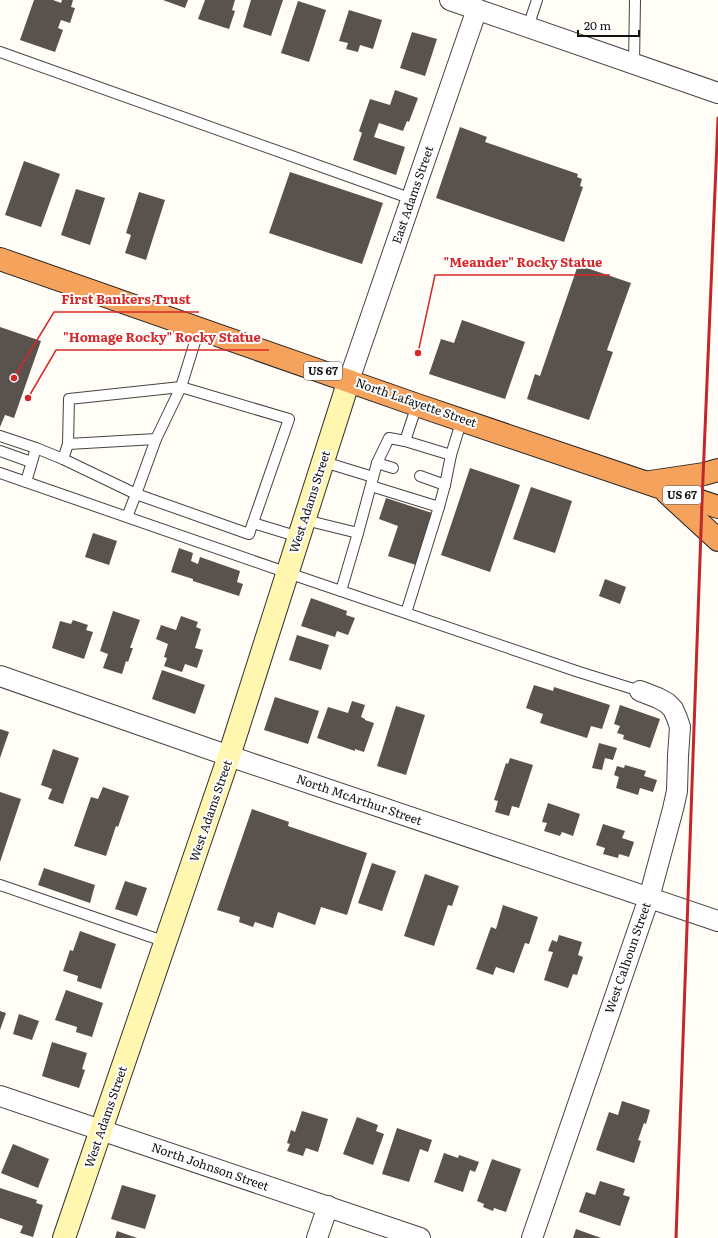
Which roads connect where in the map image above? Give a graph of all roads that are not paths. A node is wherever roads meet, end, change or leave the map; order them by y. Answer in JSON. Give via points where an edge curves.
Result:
{"nodes":[{"id":1,"x":450,"y":0,"type":"edge"},
{"id":2,"x":537,"y":0,"type":"edge"},
{"id":3,"x":635,"y":0,"type":"edge"},
{"id":4,"x":477,"y":9,"type":"junction"},
{"id":5,"x":528,"y":27,"type":"junction"},
{"id":6,"x":0,"y":52,"type":"edge"},
{"id":7,"x":634,"y":64,"type":"junction"},
{"id":8,"x":718,"y":94,"type":"edge"},
{"id":9,"x":412,"y":199,"type":"junction"},
{"id":10,"x":0,"y":259,"type":"edge"},
{"id":11,"x":199,"y":328,"type":"junction"},
{"id":12,"x":349,"y":380,"type":"junction"},
{"id":13,"x":181,"y":387,"type":"junction"},
{"id":14,"x":417,"y":405,"type":"junction"},
{"id":15,"x":462,"y":419,"type":"junction"},
{"id":16,"x":0,"y":436,"type":"edge"},
{"id":17,"x":156,"y":439,"type":"junction"},
{"id":18,"x":405,"y":441,"type":"junction"},
{"id":19,"x":68,"y":444,"type":"junction"},
{"id":20,"x":36,"y":448,"type":"junction"},
{"id":21,"x":0,"y":451,"type":"edge"},
{"id":22,"x":451,"y":455,"type":"junction"},
{"id":23,"x":63,"y":459,"type":"junction"},
{"id":24,"x":32,"y":462,"type":"junction"},
{"id":25,"x":324,"y":462,"type":"junction"},
{"id":26,"x":377,"y":463,"type":"junction"},
{"id":27,"x":393,"y":468,"type":"dead end"},
{"id":28,"x":718,"y":470,"type":"edge"},
{"id":29,"x":0,"y":473,"type":"edge"},
{"id":30,"x":420,"y":476,"type":"dead end"},
{"id":31,"x":26,"y":482,"type":"junction"},
{"id":32,"x":372,"y":482,"type":"junction"},
{"id":33,"x":445,"y":485,"type":"junction"},
{"id":34,"x":653,"y":485,"type":"junction"},
{"id":35,"x":136,"y":494,"type":"junction"},
{"id":36,"x":439,"y":507,"type":"junction"},
{"id":37,"x":718,"y":507,"type":"edge"},
{"id":38,"x":127,"y":517,"type":"junction"},
{"id":39,"x":253,"y":523,"type":"junction"},
{"id":40,"x":302,"y":529,"type":"junction"},
{"id":41,"x":358,"y":533,"type":"junction"},
{"id":42,"x":718,"y":540,"type":"edge"},
{"id":43,"x":288,"y":573,"type":"junction"},
{"id":44,"x":341,"y":591,"type":"junction"},
{"id":45,"x":406,"y":613,"type":"junction"},
{"id":46,"x":0,"y":676,"type":"edge"},
{"id":47,"x":640,"y":691,"type":"joint"},
{"id":48,"x":229,"y":756,"type":"junction"},
{"id":49,"x":0,"y":885,"type":"edge"},
{"id":50,"x":649,"y":898,"type":"junction"},
{"id":51,"x":718,"y":921,"type":"edge"},
{"id":52,"x":166,"y":942,"type":"junction"},
{"id":53,"x":0,"y":1096,"type":"edge"},
{"id":54,"x":101,"y":1130,"type":"junction"},
{"id":55,"x":328,"y":1206,"type":"junction"},
{"id":56,"x":64,"y":1238,"type":"edge"},
{"id":57,"x":317,"y":1238,"type":"edge"},
{"id":58,"x":420,"y":1238,"type":"edge"},
{"id":59,"x":532,"y":1238,"type":"edge"}],
"edges":[{"from":1,"to":4,"type":"street"},
{"from":2,"to":5,"type":"lane"},
{"from":3,"to":7,"type":"lane"},
{"from":4,"to":5,"type":"street"},
{"from":4,"to":9,"type":"street","name":"East Adams Street"},
{"from":5,"to":7,"type":"street"},
{"from":6,"to":9,"type":"lane"},
{"from":7,"to":8,"type":"street"},
{"from":9,"to":12,"type":"street","name":"East Adams Street"},
{"from":10,"to":11,"type":"highway","name":"North Lafayette Street","number":"US 67"},
{"from":11,"to":12,"type":"highway","name":"North Lafayette Street","number":"US 67"},
{"from":11,"to":13,"type":"lane"},
{"from":12,"to":14,"type":"highway","name":"North Lafayette Street","number":"US 67"},
{"from":12,"to":25,"type":"street","name":"West Adams Street"},
{"from":13,"to":17,"type":"lane"},
{"from":13,"to":19,"type":"lane","via":[[69,399]]},
{"from":13,"to":39,"type":"lane","via":[[289,419]]},
{"from":14,"to":15,"type":"highway","name":"North Lafayette Street","number":"US 67"},
{"from":14,"to":18,"type":"lane"},
{"from":15,"to":22,"type":"lane"},
{"from":15,"to":34,"type":"highway","name":"North Lafayette Street","number":"US 67"},
{"from":16,"to":20,"type":"lane"},
{"from":17,"to":19,"type":"lane"},
{"from":17,"to":35,"type":"lane"},
{"from":18,"to":22,"type":"lane"},
{"from":18,"to":26,"type":"lane","via":[[389,438]]},
{"from":19,"to":23,"type":"lane"},
{"from":20,"to":23,"type":"lane"},
{"from":20,"to":24,"type":"lane"},
{"from":21,"to":24,"type":"lane"},
{"from":22,"to":33,"type":"lane"},
{"from":23,"to":35,"type":"lane"},
{"from":24,"to":31,"type":"lane"},
{"from":25,"to":32,"type":"lane"},
{"from":25,"to":40,"type":"street","name":"West Adams Street"},
{"from":26,"to":27,"type":"lane"},
{"from":26,"to":32,"type":"lane"},
{"from":28,"to":34,"type":"highway","number":"US 67"},
{"from":29,"to":31,"type":"lane"},
{"from":30,"to":33,"type":"lane"},
{"from":31,"to":38,"type":"lane"},
{"from":32,"to":36,"type":"lane"},
{"from":32,"to":41,"type":"lane"},
{"from":33,"to":36,"type":"lane"},
{"from":34,"to":37,"type":"highway","name":"North Lafayette Street","number":"US 67"},
{"from":34,"to":42,"type":"highway"},
{"from":35,"to":38,"type":"lane"},
{"from":35,"to":39,"type":"lane","via":[[249,534]]},
{"from":36,"to":45,"type":"lane"},
{"from":38,"to":43,"type":"lane"},
{"from":39,"to":40,"type":"lane"},
{"from":40,"to":41,"type":"lane"},
{"from":40,"to":43,"type":"street","name":"West Adams Street"},
{"from":41,"to":44,"type":"lane"},
{"from":43,"to":44,"type":"lane"},
{"from":43,"to":48,"type":"street","name":"West Adams Street"},
{"from":44,"to":45,"type":"lane"},
{"from":45,"to":47,"type":"lane"},
{"from":46,"to":48,"type":"street","name":"North McArthur Street"},
{"from":47,"to":50,"type":"street","name":"West Calhoun Street","via":[[667,703],[673,709],[680,727],[677,791]]},
{"from":48,"to":50,"type":"street","name":"North McArthur Street"},
{"from":48,"to":52,"type":"street","name":"West Adams Street"},
{"from":49,"to":52,"type":"lane"},
{"from":50,"to":51,"type":"street","name":"North McArthur Street"},
{"from":50,"to":59,"type":"street","name":"West Calhoun Street"},
{"from":52,"to":54,"type":"street","name":"West Adams Street"},
{"from":53,"to":54,"type":"street","name":"North Johnson Street"},
{"from":54,"to":55,"type":"street","name":"North Johnson Street"},
{"from":54,"to":56,"type":"street","name":"West Adams Street"},
{"from":55,"to":57,"type":"street"},
{"from":55,"to":58,"type":"street","name":"North Johnson Street"}]}
